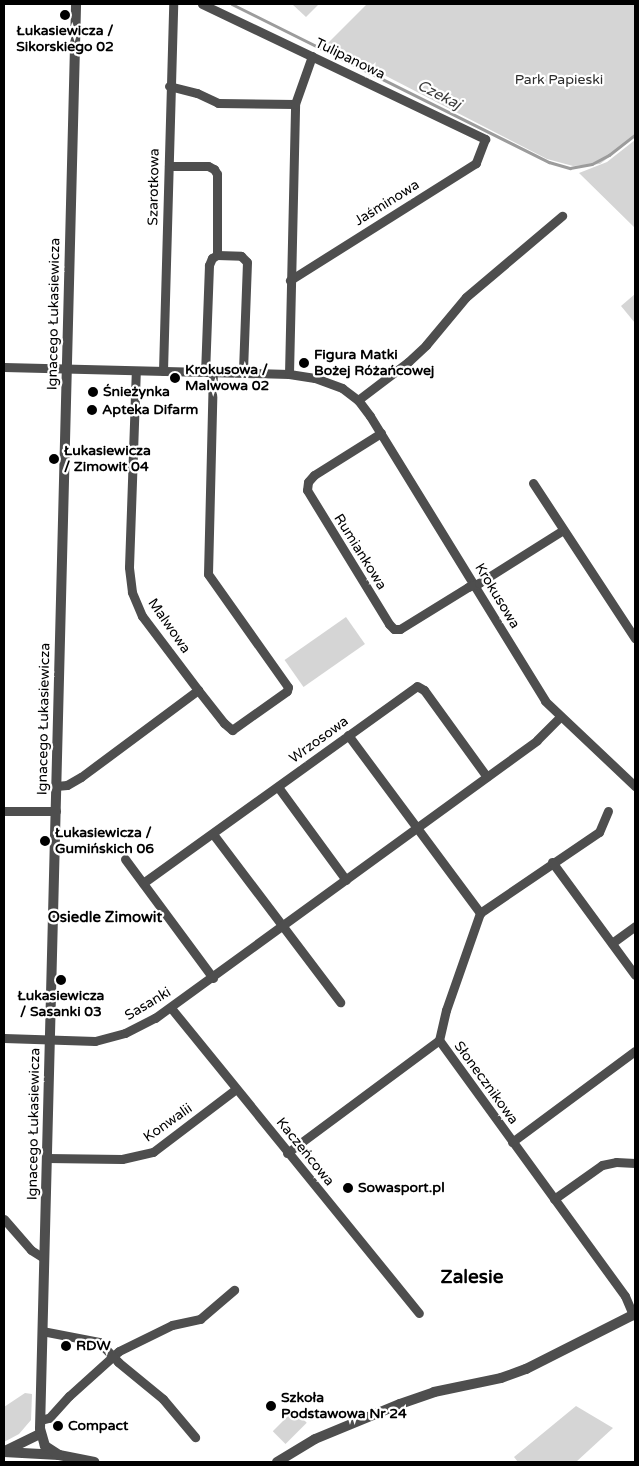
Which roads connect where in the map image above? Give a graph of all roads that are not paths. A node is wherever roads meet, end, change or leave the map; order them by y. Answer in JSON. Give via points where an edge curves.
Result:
{"nodes":[{"id":1,"x":76,"y":4,"type":"edge"},
{"id":2,"x":173,"y":4,"type":"edge"},
{"id":3,"x":202,"y":4,"type":"edge"},
{"id":4,"x":312,"y":56,"type":"junction"},
{"id":5,"x":169,"y":86,"type":"junction"},
{"id":6,"x":296,"y":104,"type":"junction"},
{"id":7,"x":485,"y":139,"type":"joint"},
{"id":8,"x":168,"y":166,"type":"junction"},
{"id":9,"x":562,"y":216,"type":"dead end"},
{"id":10,"x":217,"y":255,"type":"junction"},
{"id":11,"x":290,"y":280,"type":"junction"},
{"id":12,"x":4,"y":367,"type":"edge"},
{"id":13,"x":66,"y":369,"type":"junction"},
{"id":14,"x":136,"y":371,"type":"junction"},
{"id":15,"x":163,"y":371,"type":"junction"},
{"id":16,"x":209,"y":372,"type":"junction"},
{"id":17,"x":243,"y":373,"type":"junction"},
{"id":18,"x":289,"y":374,"type":"junction"},
{"id":19,"x":358,"y":400,"type":"junction"},
{"id":20,"x":381,"y":433,"type":"junction"},
{"id":21,"x":533,"y":483,"type":"dead end"},
{"id":22,"x":563,"y":530,"type":"junction"},
{"id":23,"x":474,"y":585,"type":"junction"},
{"id":24,"x":635,"y":638,"type":"edge"},
{"id":25,"x":198,"y":690,"type":"junction"},
{"id":26,"x":560,"y":717,"type":"junction"},
{"id":27,"x":348,"y":735,"type":"junction"},
{"id":28,"x":487,"y":777,"type":"junction"},
{"id":29,"x":56,"y":786,"type":"junction"},
{"id":30,"x":635,"y":786,"type":"edge"},
{"id":31,"x":278,"y":787,"type":"junction"},
{"id":32,"x":4,"y":811,"type":"edge"},
{"id":33,"x":56,"y":811,"type":"junction"},
{"id":34,"x":608,"y":811,"type":"dead end"},
{"id":35,"x":417,"y":828,"type":"junction"},
{"id":36,"x":214,"y":834,"type":"junction"},
{"id":37,"x":125,"y":859,"type":"dead end"},
{"id":38,"x":552,"y":862,"type":"junction"},
{"id":39,"x":346,"y":880,"type":"junction"},
{"id":40,"x":143,"y":883,"type":"junction"},
{"id":41,"x":480,"y":914,"type":"junction"},
{"id":42,"x":283,"y":926,"type":"junction"},
{"id":43,"x":635,"y":926,"type":"edge"},
{"id":44,"x":612,"y":943,"type":"junction"},
{"id":45,"x":635,"y":976,"type":"edge"},
{"id":46,"x":212,"y":978,"type":"junction"},
{"id":47,"x":340,"y":1002,"type":"dead end"},
{"id":48,"x":171,"y":1008,"type":"junction"},
{"id":49,"x":4,"y":1038,"type":"edge"},
{"id":50,"x":50,"y":1039,"type":"junction"},
{"id":51,"x":439,"y":1040,"type":"junction"},
{"id":52,"x":635,"y":1051,"type":"edge"},
{"id":53,"x":236,"y":1089,"type":"junction"},
{"id":54,"x":512,"y":1142,"type":"junction"},
{"id":55,"x":287,"y":1153,"type":"junction"},
{"id":56,"x":47,"y":1158,"type":"junction"},
{"id":57,"x":635,"y":1163,"type":"edge"},
{"id":58,"x":554,"y":1199,"type":"junction"},
{"id":59,"x":4,"y":1220,"type":"edge"},
{"id":60,"x":44,"y":1258,"type":"junction"},
{"id":61,"x":234,"y":1290,"type":"dead end"},
{"id":62,"x":419,"y":1313,"type":"dead end"},
{"id":63,"x":634,"y":1314,"type":"edge"},
{"id":64,"x":42,"y":1332,"type":"junction"},
{"id":65,"x":113,"y":1356,"type":"junction"},
{"id":66,"x":40,"y":1420,"type":"junction"},
{"id":67,"x":40,"y":1434,"type":"junction"},
{"id":68,"x":195,"y":1437,"type":"dead end"},
{"id":69,"x":4,"y":1452,"type":"edge"},
{"id":70,"x":59,"y":1455,"type":"junction"},
{"id":71,"x":94,"y":1462,"type":"edge"},
{"id":72,"x":277,"y":1462,"type":"edge"}],
"edges":[{"from":1,"to":13,"type":"street","name":"Ignacego Łukasiewicza"},
{"from":2,"to":5,"type":"street","name":"Szarotkowa"},
{"from":3,"to":4,"type":"street","name":"Tulipanowa"},
{"from":4,"to":6,"type":"street"},
{"from":4,"to":7,"type":"street","name":"Tulipanowa"},
{"from":5,"to":6,"type":"street","via":[[190,90],[218,102]]},
{"from":5,"to":8,"type":"street","name":"Szarotkowa"},
{"from":6,"to":11,"type":"street"},
{"from":7,"to":11,"type":"street","name":"Jaśminowa","via":[[476,163]]},
{"from":8,"to":10,"type":"street","via":[[208,166],[216,171]]},
{"from":8,"to":15,"type":"street","name":"Szarotkowa"},
{"from":9,"to":19,"type":"street","via":[[466,297],[408,362]]},
{"from":10,"to":16,"type":"street","via":[[209,265]]},
{"from":10,"to":17,"type":"street","via":[[241,256],[247,262]]},
{"from":11,"to":18,"type":"street"},
{"from":12,"to":13,"type":"street","name":"Krokusowa"},
{"from":13,"to":14,"type":"street","name":"Krokusowa"},
{"from":13,"to":29,"type":"street","name":"Ignacego Łukasiewicza"},
{"from":14,"to":15,"type":"street","name":"Krokusowa"},
{"from":14,"to":25,"type":"street","name":"Malwowa","via":[[129,567],[132,592],[142,616]]},
{"from":15,"to":16,"type":"street","name":"Krokusowa"},
{"from":16,"to":17,"type":"street","name":"Krokusowa"},
{"from":16,"to":25,"type":"street","via":[[208,574],[288,687],[232,730]]},
{"from":17,"to":18,"type":"street","name":"Krokusowa"},
{"from":18,"to":19,"type":"street","name":"Krokusowa","via":[[333,384]]},
{"from":19,"to":20,"type":"street","name":"Krokusowa"},
{"from":20,"to":23,"type":"street","name":"Krokusowa"},
{"from":20,"to":23,"type":"street","name":"Rumiankowa","via":[[310,479],[308,494],[394,630]]},
{"from":21,"to":22,"type":"street"},
{"from":22,"to":23,"type":"street"},
{"from":22,"to":24,"type":"street"},
{"from":23,"to":26,"type":"street","name":"Krokusowa","via":[[538,692]]},
{"from":25,"to":29,"type":"street","via":[[81,777],[67,785]]},
{"from":26,"to":28,"type":"street","name":"Sasanki","via":[[537,740]]},
{"from":26,"to":30,"type":"street","name":"Krokusowa"},
{"from":27,"to":28,"type":"street","name":"Wrzosowa","via":[[419,686]]},
{"from":27,"to":31,"type":"street","name":"Wrzosowa"},
{"from":27,"to":35,"type":"street"},
{"from":28,"to":35,"type":"street","name":"Sasanki"},
{"from":29,"to":33,"type":"street","name":"Ignacego Łukasiewicza"},
{"from":31,"to":36,"type":"street","name":"Wrzosowa"},
{"from":31,"to":39,"type":"street"},
{"from":32,"to":33,"type":"street"},
{"from":33,"to":50,"type":"street","name":"Ignacego Łukasiewicza"},
{"from":34,"to":38,"type":"street","via":[[599,832]]},
{"from":35,"to":39,"type":"street","name":"Sasanki"},
{"from":35,"to":41,"type":"street"},
{"from":36,"to":40,"type":"street","name":"Wrzosowa"},
{"from":36,"to":42,"type":"street"},
{"from":37,"to":40,"type":"street"},
{"from":38,"to":41,"type":"street"},
{"from":38,"to":44,"type":"street"},
{"from":39,"to":42,"type":"street","name":"Sasanki"},
{"from":40,"to":46,"type":"street"},
{"from":41,"to":51,"type":"street","name":"Słonecznikowa","via":[[446,1010]]},
{"from":42,"to":46,"type":"street","name":"Sasanki"},
{"from":42,"to":47,"type":"street"},
{"from":43,"to":44,"type":"street"},
{"from":44,"to":45,"type":"street"},
{"from":46,"to":48,"type":"street","name":"Sasanki"},
{"from":48,"to":50,"type":"street","name":"Sasanki","via":[[115,1037],[95,1041]]},
{"from":48,"to":53,"type":"street","name":"Kaczeńcowa"},
{"from":49,"to":50,"type":"street","name":"Sasanki"},
{"from":50,"to":56,"type":"street","name":"Ignacego Łukasiewicza"},
{"from":51,"to":54,"type":"street","name":"Słonecznikowa"},
{"from":51,"to":55,"type":"street"},
{"from":52,"to":54,"type":"street"},
{"from":53,"to":55,"type":"street","name":"Kaczeńcowa"},
{"from":53,"to":56,"type":"street","name":"Konwalii","via":[[154,1152],[127,1159]]},
{"from":54,"to":58,"type":"street","name":"Słonecznikowa"},
{"from":55,"to":62,"type":"street","name":"Kaczeńcowa"},
{"from":56,"to":60,"type":"street","name":"Ignacego Łukasiewicza"},
{"from":57,"to":58,"type":"street","via":[[602,1165]]},
{"from":58,"to":63,"type":"street","name":"Słonecznikowa","via":[[625,1296]]},
{"from":59,"to":60,"type":"street"},
{"from":60,"to":64,"type":"street","name":"Ignacego Łukasiewicza"},
{"from":61,"to":65,"type":"street","via":[[200,1319],[164,1328]]},
{"from":63,"to":72,"type":"street","via":[[526,1369],[400,1404],[314,1439]]},
{"from":64,"to":65,"type":"street","via":[[93,1339]]},
{"from":64,"to":66,"type":"street","name":"Ignacego Łukasiewicza"},
{"from":65,"to":66,"type":"street","via":[[50,1418]]},
{"from":65,"to":68,"type":"street","via":[[163,1399]]},
{"from":66,"to":67,"type":"street","name":"Ignacego Łukasiewicza"},
{"from":67,"to":69,"type":"street"},
{"from":67,"to":70,"type":"street","via":[[45,1446]]},
{"from":69,"to":70,"type":"street"},
{"from":70,"to":71,"type":"street"}]}
